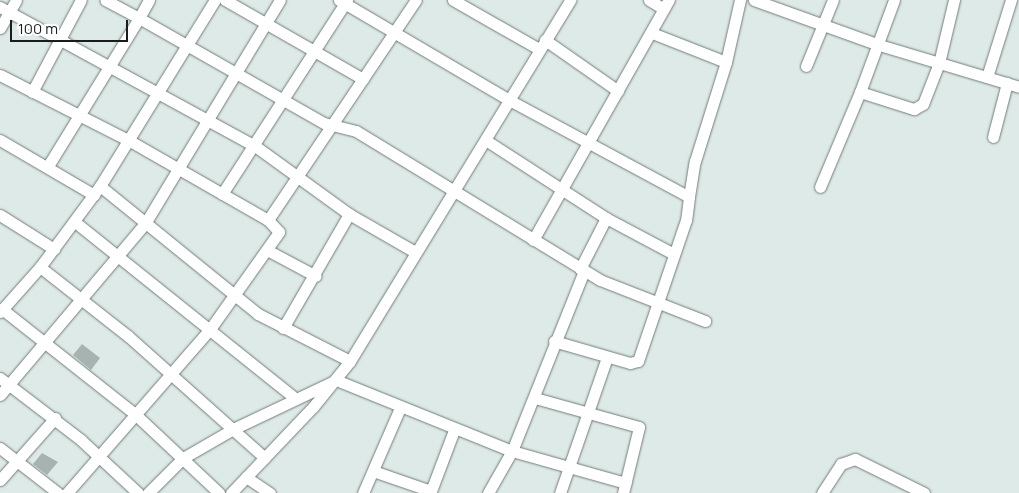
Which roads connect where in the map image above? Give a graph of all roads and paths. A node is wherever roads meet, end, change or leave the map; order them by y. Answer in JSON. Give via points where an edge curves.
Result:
{"nodes":[{"id":1,"x":16,"y":0,"type":"edge"},
{"id":2,"x":81,"y":0,"type":"edge"},
{"id":3,"x":105,"y":0,"type":"edge"},
{"id":4,"x":148,"y":0,"type":"edge"},
{"id":5,"x":215,"y":0,"type":"edge"},
{"id":6,"x":225,"y":0,"type":"edge"},
{"id":7,"x":280,"y":0,"type":"edge"},
{"id":8,"x":416,"y":0,"type":"edge"},
{"id":9,"x":453,"y":0,"type":"edge"},
{"id":10,"x":570,"y":0,"type":"edge"},
{"id":11,"x":649,"y":0,"type":"edge"},
{"id":12,"x":740,"y":0,"type":"edge"},
{"id":13,"x":754,"y":0,"type":"edge"},
{"id":14,"x":833,"y":0,"type":"edge"},
{"id":15,"x":894,"y":0,"type":"edge"},
{"id":16,"x":954,"y":0,"type":"edge"},
{"id":17,"x":344,"y":1,"type":"edge"},
{"id":18,"x":769,"y":2,"type":"edge"},
{"id":19,"x":1011,"y":2,"type":"edge"},
{"id":20,"x":667,"y":4,"type":"edge"},
{"id":21,"x":4,"y":10,"type":"edge"},
{"id":22,"x":139,"y":18,"type":"junction"},
{"id":23,"x":266,"y":23,"type":"junction"},
{"id":24,"x":824,"y":24,"type":"junction"},
{"id":25,"x":0,"y":28,"type":"edge"},
{"id":26,"x":396,"y":32,"type":"junction"},
{"id":27,"x":652,"y":33,"type":"junction"},
{"id":28,"x":58,"y":41,"type":"junction"},
{"id":29,"x":542,"y":44,"type":"junction"},
{"id":30,"x":876,"y":44,"type":"junction"},
{"id":31,"x":188,"y":46,"type":"junction"},
{"id":32,"x":314,"y":51,"type":"junction"},
{"id":33,"x":726,"y":62,"type":"junction"},
{"id":34,"x":939,"y":63,"type":"junction"},
{"id":35,"x":806,"y":66,"type":"dead end"},
{"id":36,"x":109,"y":67,"type":"junction"},
{"id":37,"x":238,"y":72,"type":"junction"},
{"id":38,"x":0,"y":75,"type":"edge"},
{"id":39,"x":987,"y":77,"type":"junction"},
{"id":40,"x":363,"y":79,"type":"junction"},
{"id":41,"x":1007,"y":83,"type":"junction"},
{"id":42,"x":1019,"y":87,"type":"edge"},
{"id":43,"x":618,"y":91,"type":"junction"},
{"id":44,"x":32,"y":92,"type":"junction"},
{"id":45,"x":860,"y":92,"type":"junction"},
{"id":46,"x":160,"y":93,"type":"junction"},
{"id":47,"x":285,"y":99,"type":"junction"},
{"id":48,"x":511,"y":102,"type":"junction"},
{"id":49,"x":79,"y":115,"type":"junction"},
{"id":50,"x":209,"y":121,"type":"junction"},
{"id":51,"x":333,"y":125,"type":"junction"},
{"id":52,"x":993,"y":137,"type":"dead end"},
{"id":53,"x":0,"y":140,"type":"edge"},
{"id":54,"x":130,"y":141,"type":"junction"},
{"id":55,"x":487,"y":141,"type":"junction"},
{"id":56,"x":588,"y":145,"type":"junction"},
{"id":57,"x":255,"y":146,"type":"junction"},
{"id":58,"x":48,"y":166,"type":"junction"},
{"id":59,"x":180,"y":170,"type":"junction"},
{"id":60,"x":300,"y":176,"type":"junction"},
{"id":61,"x":820,"y":187,"type":"dead end"},
{"id":62,"x":97,"y":190,"type":"junction"},
{"id":63,"x":453,"y":190,"type":"junction"},
{"id":64,"x":563,"y":190,"type":"junction"},
{"id":65,"x":222,"y":194,"type":"junction"},
{"id":66,"x":689,"y":197,"type":"junction"},
{"id":67,"x":349,"y":214,"type":"junction"},
{"id":68,"x":0,"y":215,"type":"edge"},
{"id":69,"x":606,"y":218,"type":"junction"},
{"id":70,"x":268,"y":220,"type":"junction"},
{"id":71,"x":75,"y":222,"type":"junction"},
{"id":72,"x":146,"y":222,"type":"junction"},
{"id":73,"x":533,"y":240,"type":"junction"},
{"id":74,"x":54,"y":249,"type":"junction"},
{"id":75,"x":268,"y":250,"type":"junction"},
{"id":76,"x":415,"y":252,"type":"junction"},
{"id":77,"x":674,"y":254,"type":"junction"},
{"id":78,"x":118,"y":256,"type":"junction"},
{"id":79,"x":40,"y":267,"type":"junction"},
{"id":80,"x":582,"y":270,"type":"junction"},
{"id":81,"x":316,"y":276,"type":"junction"},
{"id":82,"x":236,"y":294,"type":"junction"},
{"id":83,"x":82,"y":300,"type":"junction"},
{"id":84,"x":656,"y":303,"type":"junction"},
{"id":85,"x":1,"y":311,"type":"edge"},
{"id":86,"x":704,"y":321,"type":"dead end"},
{"id":87,"x":283,"y":328,"type":"junction"},
{"id":88,"x":210,"y":329,"type":"junction"},
{"id":89,"x":554,"y":341,"type":"junction"},
{"id":90,"x":46,"y":343,"type":"junction"},
{"id":91,"x":607,"y":357,"type":"junction"},
{"id":92,"x":350,"y":362,"type":"junction"},
{"id":93,"x":172,"y":374,"type":"junction"},
{"id":94,"x":336,"y":380,"type":"junction"},
{"id":95,"x":4,"y":381,"type":"edge"},
{"id":96,"x":0,"y":395,"type":"edge"},
{"id":97,"x":294,"y":398,"type":"junction"},
{"id":98,"x":535,"y":398,"type":"junction"},
{"id":99,"x":400,"y":408,"type":"junction"},
{"id":100,"x":586,"y":413,"type":"junction"},
{"id":101,"x":136,"y":415,"type":"junction"},
{"id":102,"x":55,"y":418,"type":"junction"},
{"id":103,"x":233,"y":429,"type":"junction"},
{"id":104,"x":454,"y":430,"type":"junction"},
{"id":105,"x":0,"y":448,"type":"edge"},
{"id":106,"x":512,"y":451,"type":"junction"},
{"id":107,"x":100,"y":457,"type":"junction"},
{"id":108,"x":183,"y":458,"type":"junction"},
{"id":109,"x":265,"y":458,"type":"junction"},
{"id":110,"x":18,"y":460,"type":"junction"},
{"id":111,"x":569,"y":467,"type":"junction"},
{"id":112,"x":373,"y":471,"type":"junction"},
{"id":113,"x":246,"y":477,"type":"junction"},
{"id":114,"x":0,"y":480,"type":"edge"},
{"id":115,"x":624,"y":488,"type":"edge"},
{"id":116,"x":432,"y":492,"type":"edge"},
{"id":117,"x":58,"y":493,"type":"edge"},
{"id":118,"x":67,"y":493,"type":"edge"},
{"id":119,"x":138,"y":493,"type":"edge"},
{"id":120,"x":148,"y":493,"type":"edge"},
{"id":121,"x":219,"y":493,"type":"edge"},
{"id":122,"x":231,"y":493,"type":"edge"},
{"id":123,"x":270,"y":493,"type":"edge"},
{"id":124,"x":363,"y":493,"type":"edge"},
{"id":125,"x":488,"y":493,"type":"edge"},
{"id":126,"x":560,"y":493,"type":"edge"},
{"id":127,"x":822,"y":493,"type":"edge"},
{"id":128,"x":924,"y":493,"type":"edge"}],
"edges":[{"from":1,"to":21,"type":"street"},
{"from":2,"to":28,"type":"street"},
{"from":3,"to":22,"type":"street"},
{"from":4,"to":22,"type":"street"},
{"from":5,"to":31,"type":"street"},
{"from":6,"to":23,"type":"street"},
{"from":7,"to":23,"type":"street"},
{"from":8,"to":26,"type":"street"},
{"from":9,"to":29,"type":"street"},
{"from":10,"to":29,"type":"street"},
{"from":11,"to":20,"type":"street"},
{"from":12,"to":33,"type":"street"},
{"from":13,"to":18,"type":"street"},
{"from":14,"to":24,"type":"street"},
{"from":15,"to":30,"type":"street"},
{"from":16,"to":34,"type":"street"},
{"from":17,"to":26,"type":"street"},
{"from":17,"to":32,"type":"street"},
{"from":18,"to":24,"type":"street"},
{"from":19,"to":39,"type":"street"},
{"from":20,"to":27,"type":"street"},
{"from":21,"to":25,"type":"street"},
{"from":21,"to":28,"type":"street"},
{"from":22,"to":31,"type":"street"},
{"from":22,"to":36,"type":"street"},
{"from":23,"to":32,"type":"street"},
{"from":23,"to":37,"type":"street"},
{"from":24,"to":30,"type":"street"},
{"from":24,"to":35,"type":"street"},
{"from":26,"to":40,"type":"street"},
{"from":26,"to":48,"type":"street"},
{"from":27,"to":33,"type":"street"},
{"from":27,"to":43,"type":"street"},
{"from":28,"to":36,"type":"street"},
{"from":28,"to":44,"type":"street"},
{"from":29,"to":43,"type":"street"},
{"from":29,"to":48,"type":"street"},
{"from":30,"to":34,"type":"street"},
{"from":30,"to":45,"type":"street"},
{"from":31,"to":37,"type":"street"},
{"from":31,"to":46,"type":"street"},
{"from":32,"to":40,"type":"street"},
{"from":32,"to":47,"type":"street"},
{"from":33,"to":66,"type":"street","via":[[695,161]]},
{"from":34,"to":39,"type":"street"},
{"from":34,"to":45,"type":"street","via":[[926,99],[917,108]]},
{"from":36,"to":46,"type":"street"},
{"from":36,"to":49,"type":"street"},
{"from":37,"to":47,"type":"street"},
{"from":37,"to":50,"type":"street"},
{"from":38,"to":44,"type":"street"},
{"from":39,"to":41,"type":"street"},
{"from":40,"to":51,"type":"street"},
{"from":41,"to":42,"type":"street"},
{"from":41,"to":52,"type":"street"},
{"from":43,"to":56,"type":"street"},
{"from":44,"to":49,"type":"street"},
{"from":45,"to":61,"type":"street"},
{"from":46,"to":50,"type":"street"},
{"from":46,"to":54,"type":"street"},
{"from":47,"to":51,"type":"street"},
{"from":47,"to":57,"type":"street"},
{"from":48,"to":55,"type":"street"},
{"from":48,"to":56,"type":"street"},
{"from":49,"to":54,"type":"street"},
{"from":49,"to":58,"type":"street"},
{"from":50,"to":57,"type":"street"},
{"from":50,"to":59,"type":"street"},
{"from":51,"to":60,"type":"street"},
{"from":51,"to":63,"type":"street","via":[[356,131]]},
{"from":53,"to":58,"type":"street"},
{"from":54,"to":59,"type":"street"},
{"from":54,"to":62,"type":"street"},
{"from":55,"to":63,"type":"street"},
{"from":55,"to":64,"type":"street"},
{"from":56,"to":64,"type":"street"},
{"from":56,"to":66,"type":"street"},
{"from":57,"to":60,"type":"street"},
{"from":57,"to":65,"type":"street"},
{"from":58,"to":62,"type":"street"},
{"from":59,"to":65,"type":"street"},
{"from":59,"to":72,"type":"street"},
{"from":60,"to":67,"type":"street"},
{"from":60,"to":70,"type":"street"},
{"from":62,"to":71,"type":"street"},
{"from":62,"to":72,"type":"street"},
{"from":63,"to":73,"type":"street"},
{"from":63,"to":76,"type":"street"},
{"from":64,"to":69,"type":"street"},
{"from":64,"to":73,"type":"street"},
{"from":65,"to":70,"type":"street"},
{"from":66,"to":77,"type":"street"},
{"from":67,"to":76,"type":"street"},
{"from":67,"to":81,"type":"street"},
{"from":68,"to":74,"type":"street"},
{"from":69,"to":77,"type":"street"},
{"from":69,"to":80,"type":"street"},
{"from":70,"to":75,"type":"street","via":[[278,232]]},
{"from":71,"to":74,"type":"street"},
{"from":71,"to":78,"type":"street"},
{"from":72,"to":78,"type":"street"},
{"from":72,"to":82,"type":"street"},
{"from":73,"to":80,"type":"street"},
{"from":74,"to":79,"type":"street"},
{"from":75,"to":81,"type":"street"},
{"from":75,"to":82,"type":"street"},
{"from":76,"to":92,"type":"street"},
{"from":77,"to":84,"type":"street"},
{"from":78,"to":83,"type":"street"},
{"from":78,"to":88,"type":"street"},
{"from":79,"to":83,"type":"street"},
{"from":79,"to":85,"type":"street"},
{"from":80,"to":84,"type":"street"},
{"from":80,"to":89,"type":"street"},
{"from":81,"to":87,"type":"street"},
{"from":82,"to":87,"type":"street","via":[[258,314]]},
{"from":82,"to":88,"type":"street"},
{"from":83,"to":90,"type":"street"},
{"from":83,"to":93,"type":"street"},
{"from":84,"to":86,"type":"street"},
{"from":84,"to":91,"type":"street","via":[[638,361],[630,363]]},
{"from":85,"to":90,"type":"street"},
{"from":87,"to":92,"type":"street","via":[[304,335]]},
{"from":88,"to":93,"type":"street"},
{"from":88,"to":97,"type":"street"},
{"from":89,"to":91,"type":"street"},
{"from":89,"to":98,"type":"street"},
{"from":90,"to":95,"type":"street"},
{"from":90,"to":101,"type":"street"},
{"from":91,"to":100,"type":"street"},
{"from":92,"to":94,"type":"street"},
{"from":93,"to":101,"type":"street"},
{"from":93,"to":103,"type":"street"},
{"from":94,"to":97,"type":"street"},
{"from":94,"to":99,"type":"street"},
{"from":94,"to":109,"type":"street"},
{"from":95,"to":96,"type":"street"},
{"from":95,"to":102,"type":"street"},
{"from":97,"to":103,"type":"street"},
{"from":98,"to":100,"type":"street"},
{"from":98,"to":106,"type":"street"},
{"from":99,"to":104,"type":"street"},
{"from":99,"to":112,"type":"street"},
{"from":100,"to":111,"type":"street"},
{"from":100,"to":115,"type":"street","via":[[640,428]]},
{"from":101,"to":107,"type":"street"},
{"from":101,"to":108,"type":"street"},
{"from":102,"to":107,"type":"street"},
{"from":102,"to":110,"type":"street"},
{"from":103,"to":108,"type":"street"},
{"from":103,"to":109,"type":"street"},
{"from":104,"to":106,"type":"street"},
{"from":104,"to":116,"type":"street"},
{"from":105,"to":110,"type":"street"},
{"from":106,"to":111,"type":"street"},
{"from":106,"to":125,"type":"street"},
{"from":107,"to":118,"type":"street"},
{"from":107,"to":119,"type":"street"},
{"from":108,"to":120,"type":"street"},
{"from":108,"to":121,"type":"street"},
{"from":109,"to":113,"type":"street"},
{"from":110,"to":114,"type":"street"},
{"from":110,"to":117,"type":"street"},
{"from":111,"to":115,"type":"street"},
{"from":111,"to":126,"type":"street"},
{"from":112,"to":116,"type":"street"},
{"from":112,"to":124,"type":"street"},
{"from":113,"to":122,"type":"street"},
{"from":113,"to":123,"type":"street"},
{"from":127,"to":128,"type":"street","via":[[841,464],[855,460]]}]}
